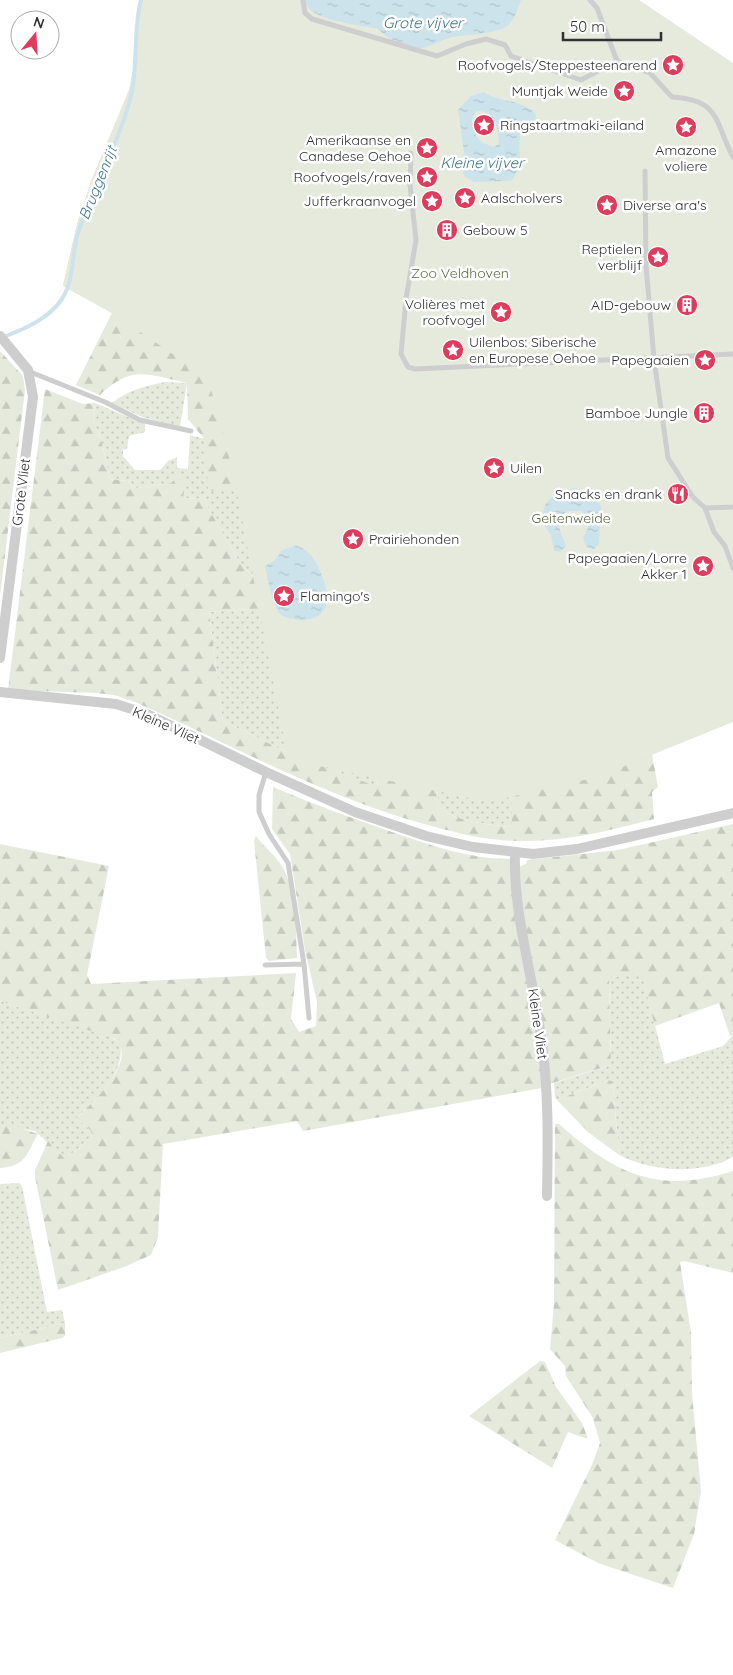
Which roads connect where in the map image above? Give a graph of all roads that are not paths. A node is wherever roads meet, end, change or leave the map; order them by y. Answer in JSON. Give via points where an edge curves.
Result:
{"nodes":[{"id":1,"x":303,"y":0,"type":"edge"},
{"id":2,"x":590,"y":0,"type":"edge"},
{"id":3,"x":617,"y":62,"type":"junction"},
{"id":4,"x":410,"y":152,"type":"dead end"},
{"id":5,"x":733,"y":157,"type":"edge"},
{"id":6,"x":645,"y":171,"type":"dead end"},
{"id":7,"x":0,"y":336,"type":"edge"},
{"id":8,"x":733,"y":354,"type":"edge"},
{"id":9,"x":654,"y":358,"type":"junction"},
{"id":10,"x":28,"y":370,"type":"junction"},
{"id":11,"x":190,"y":431,"type":"dead end"},
{"id":12,"x":733,"y":506,"type":"edge"},
{"id":13,"x":704,"y":508,"type":"junction"},
{"id":14,"x":733,"y":568,"type":"edge"},
{"id":15,"x":0,"y":658,"type":"edge"},
{"id":16,"x":0,"y":692,"type":"edge"},
{"id":17,"x":266,"y":772,"type":"junction"},
{"id":18,"x":733,"y":813,"type":"edge"},
{"id":19,"x":516,"y":853,"type":"junction"},
{"id":20,"x":304,"y":964,"type":"junction"},
{"id":21,"x":265,"y":965,"type":"dead end"},
{"id":22,"x":309,"y":1018,"type":"dead end"},
{"id":23,"x":547,"y":1196,"type":"dead end"}],
"edges":[{"from":1,"to":3,"type":"lane","via":[[305,13],[312,19],[437,56],[486,39],[505,45],[511,56],[581,80]]},
{"from":2,"to":3,"type":"lane","via":[[597,8]]},
{"from":3,"to":5,"type":"lane","via":[[650,73],[672,97],[694,98],[709,107],[719,122]]},
{"from":4,"to":9,"type":"lane","via":[[416,240],[401,354],[408,367]]},
{"from":6,"to":9,"type":"lane","via":[[646,266]]},
{"from":7,"to":10,"type":"street","name":"Grote Vliet"},
{"from":8,"to":9,"type":"lane"},
{"from":9,"to":13,"type":"lane","via":[[668,458],[693,498]]},
{"from":10,"to":11,"type":"lane","via":[[140,420]]},
{"from":10,"to":15,"type":"street","name":"Grote Vliet","via":[[33,397]]},
{"from":12,"to":13,"type":"lane"},
{"from":13,"to":14,"type":"lane","via":[[714,532],[726,546]]},
{"from":16,"to":17,"type":"street","name":"Kleine Vliet","via":[[116,704],[147,714]]},
{"from":17,"to":19,"type":"street","name":"Kleine Vliet","via":[[356,812],[426,836]]},
{"from":17,"to":20,"type":"lane","via":[[259,795],[259,812],[288,863]]},
{"from":18,"to":19,"type":"street","name":"Kleine Vliet","via":[[577,849]]},
{"from":19,"to":23,"type":"street","name":"Kleine Vliet","via":[[514,880],[546,1078]]},
{"from":20,"to":21,"type":"lane"},
{"from":20,"to":22,"type":"lane"}]}
